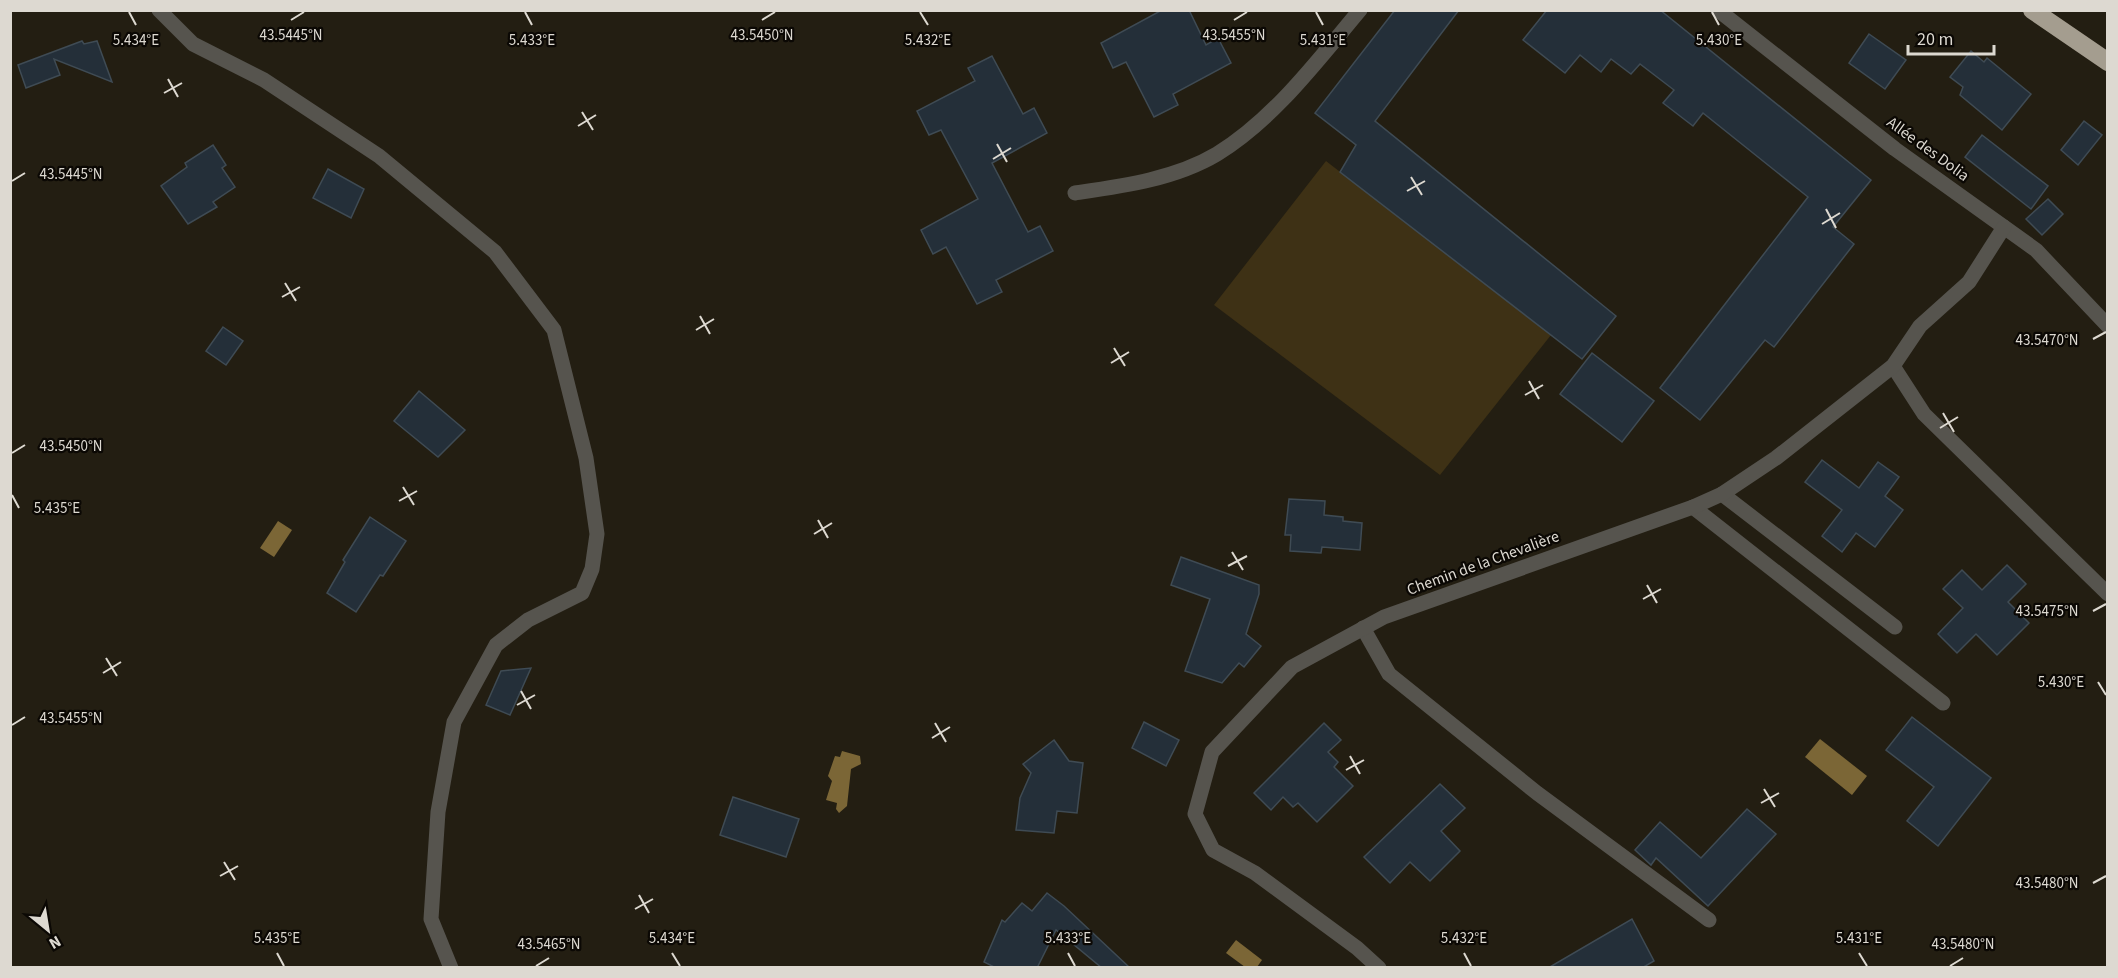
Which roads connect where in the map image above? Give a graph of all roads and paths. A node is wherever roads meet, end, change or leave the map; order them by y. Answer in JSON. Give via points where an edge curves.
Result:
{"nodes":[{"id":1,"x":159,"y":10,"type":"edge"},
{"id":2,"x":1359,"y":10,"type":"edge"},
{"id":3,"x":1718,"y":10,"type":"edge"},
{"id":4,"x":2030,"y":10,"type":"edge"},
{"id":5,"x":2108,"y":62,"type":"edge"},
{"id":6,"x":1076,"y":193,"type":"dead end"},
{"id":7,"x":2004,"y":227,"type":"junction"},
{"id":8,"x":2108,"y":326,"type":"edge"},
{"id":9,"x":1893,"y":366,"type":"junction"},
{"id":10,"x":1722,"y":494,"type":"junction"},
{"id":11,"x":1693,"y":507,"type":"junction"},
{"id":12,"x":2108,"y":594,"type":"edge"},
{"id":13,"x":1894,"y":627,"type":"dead end"},
{"id":14,"x":1363,"y":628,"type":"junction"},
{"id":15,"x":1943,"y":703,"type":"dead end"},
{"id":16,"x":1709,"y":920,"type":"dead end"},
{"id":17,"x":451,"y":968,"type":"edge"},
{"id":18,"x":1379,"y":968,"type":"edge"}],
"edges":[{"from":1,"to":17,"type":"street","via":[[193,44],[264,80],[379,156],[495,252],[554,330],[586,458],[597,534],[592,569],[582,593],[528,620],[496,645],[454,722],[438,812],[431,920]]},
{"from":2,"to":6,"type":"street","via":[[1294,87],[1243,136],[1215,155],[1182,170],[1126,186]]},
{"from":3,"to":7,"type":"street","name":"Allée des Dolia","via":[[1895,149]]},
{"from":4,"to":5,"type":"highway"},
{"from":7,"to":8,"type":"street","name":"Allée des Dolia","via":[[2036,250]]},
{"from":7,"to":9,"type":"street","name":"Chemin de la Chevalière","via":[[1969,282],[1920,326]]},
{"from":9,"to":10,"type":"street","name":"Chemin de la Chevalière","via":[[1776,458]]},
{"from":9,"to":12,"type":"street","via":[[1924,414]]},
{"from":10,"to":11,"type":"street","name":"Chemin de la Chevalière"},
{"from":10,"to":13,"type":"street"},
{"from":11,"to":14,"type":"street","name":"Chemin de la Chevalière","via":[[1384,617]]},
{"from":11,"to":15,"type":"street"},
{"from":14,"to":16,"type":"street","via":[[1389,674],[1537,793]]},
{"from":14,"to":18,"type":"street","name":"Chemin de la Chevalière","via":[[1292,667],[1246,714],[1212,752],[1194,814],[1213,850],[1256,873]]}]}
